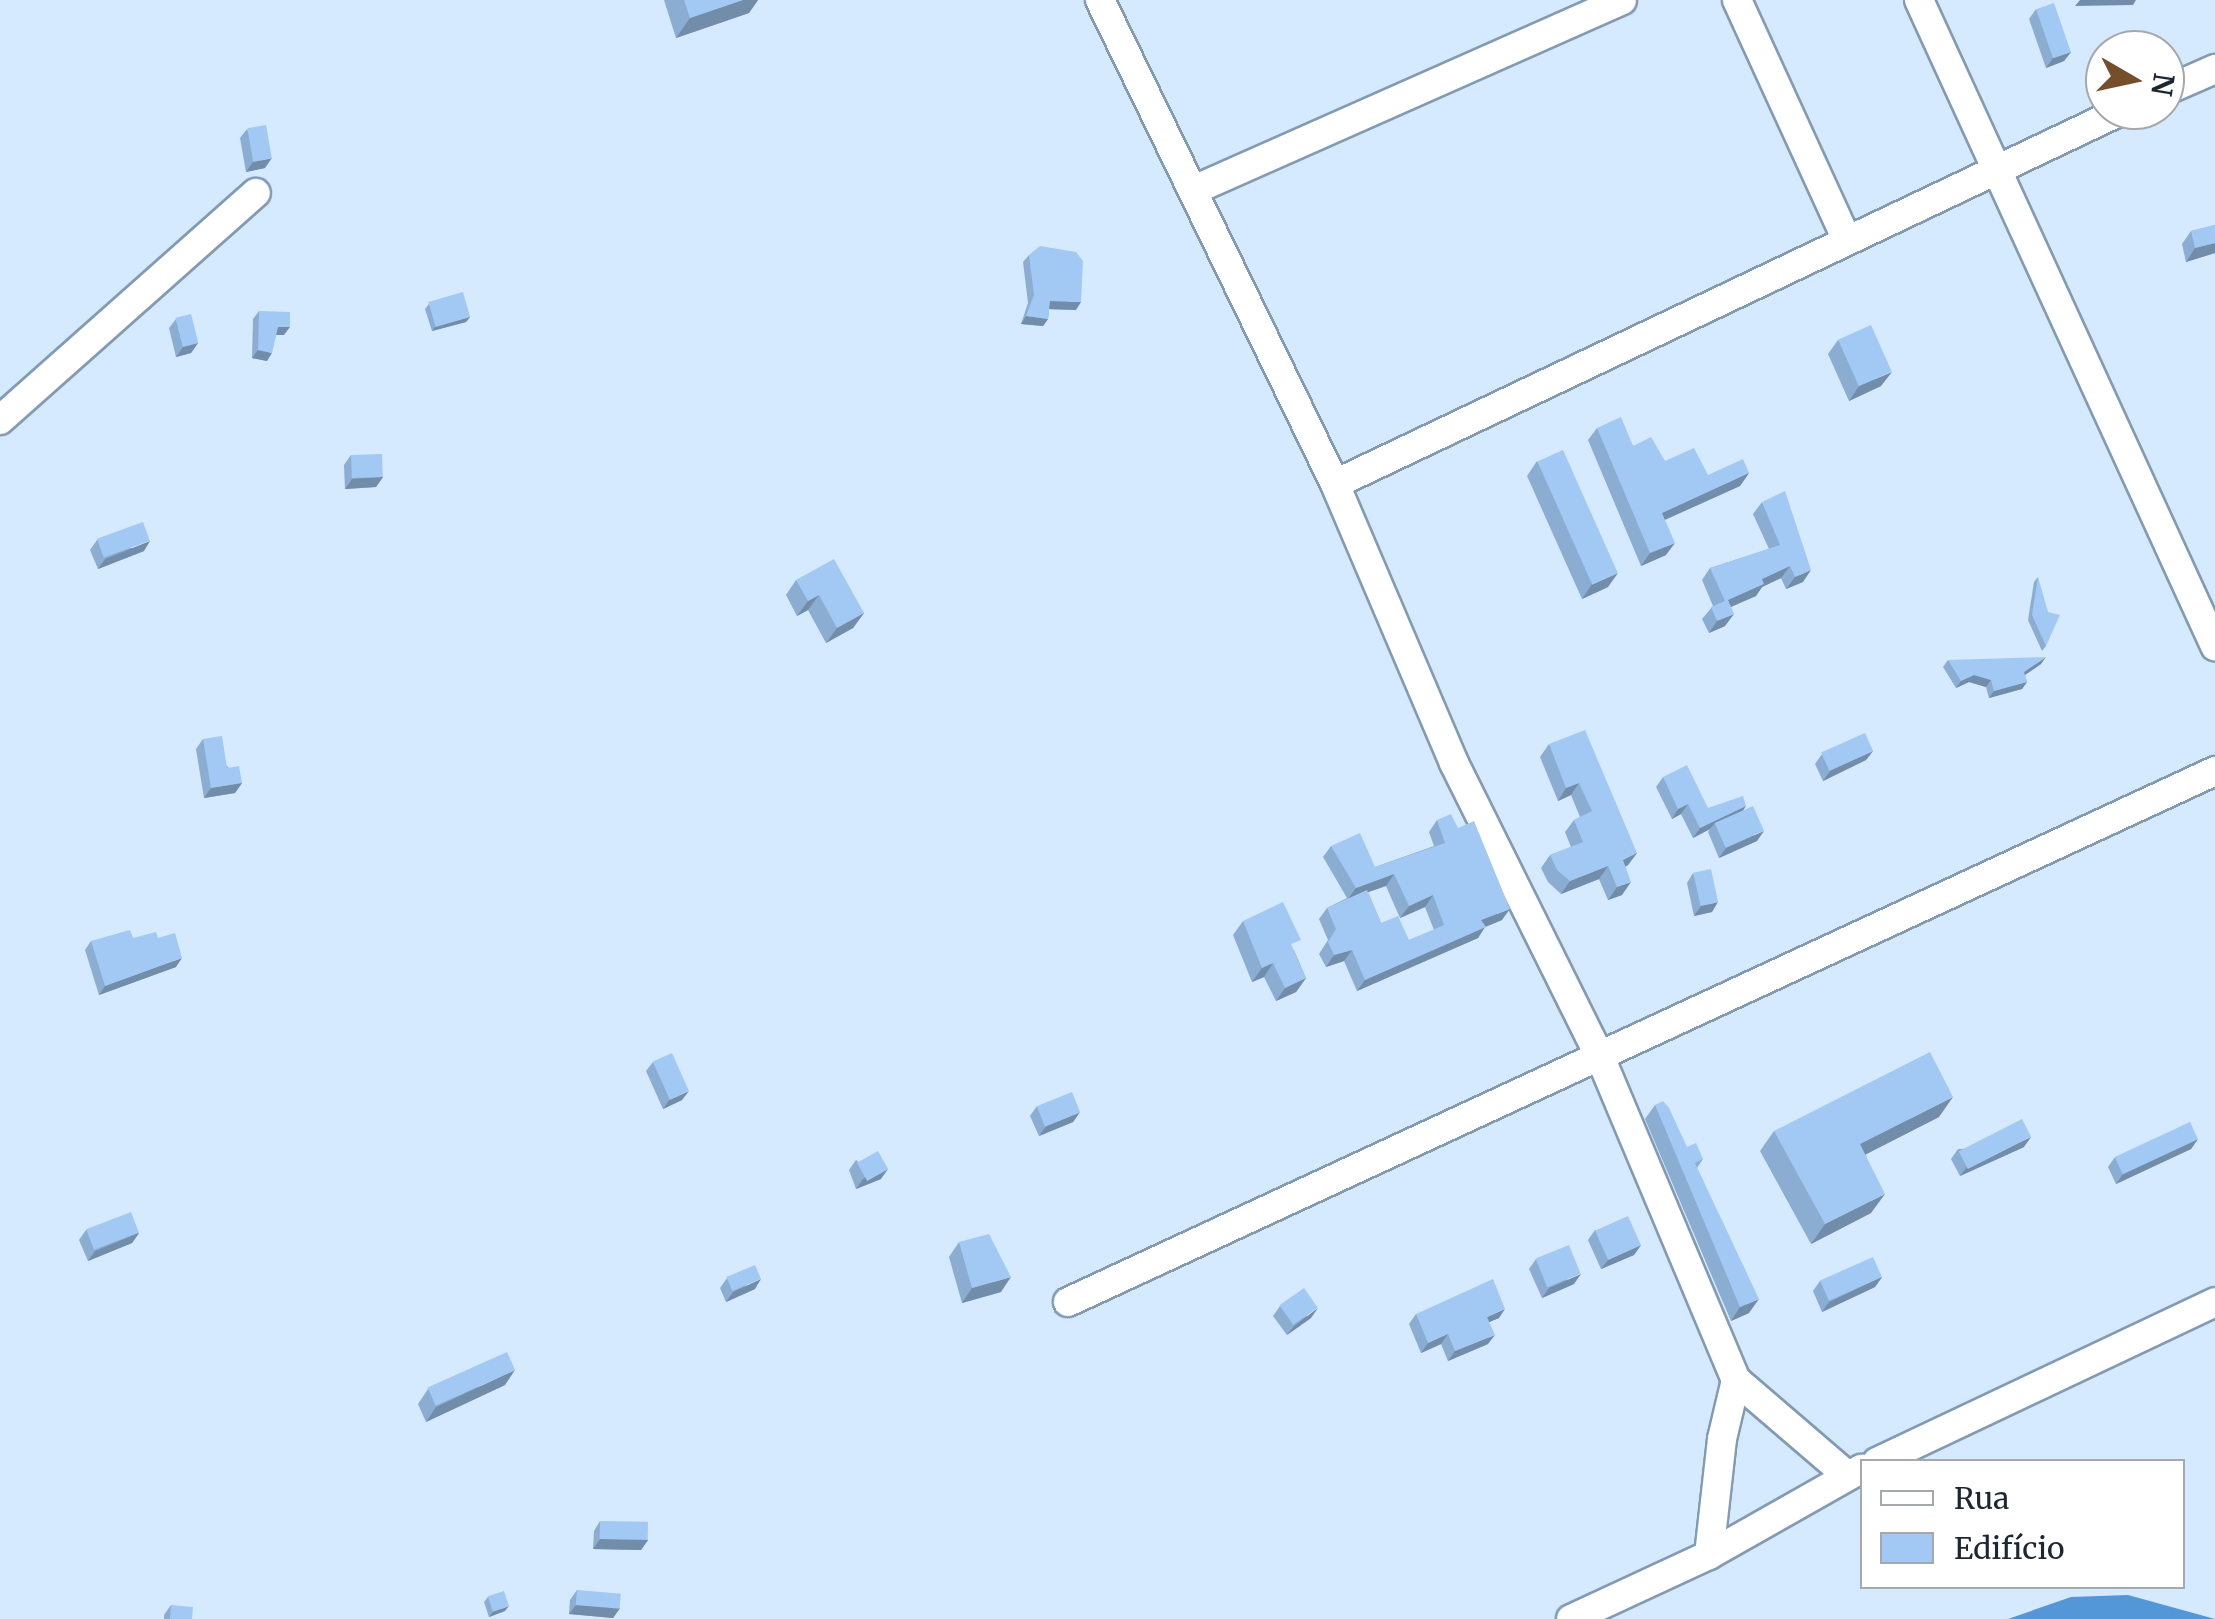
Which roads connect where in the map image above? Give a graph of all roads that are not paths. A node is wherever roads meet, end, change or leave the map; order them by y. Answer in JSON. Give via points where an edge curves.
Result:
{"nodes":[{"id":1,"x":1100,"y":0,"type":"edge"},
{"id":2,"x":1622,"y":0,"type":"edge"},
{"id":3,"x":1737,"y":0,"type":"edge"},
{"id":4,"x":1919,"y":0,"type":"edge"},
{"id":5,"x":2215,"y":69,"type":"edge"},
{"id":6,"x":2185,"y":82,"type":"edge"},
{"id":7,"x":2085,"y":127,"type":"edge"},
{"id":8,"x":1997,"y":166,"type":"junction"},
{"id":9,"x":1194,"y":190,"type":"junction"},
{"id":10,"x":256,"y":193,"type":"dead end"},
{"id":11,"x":1848,"y":240,"type":"junction"},
{"id":12,"x":0,"y":420,"type":"edge"},
{"id":13,"x":1335,"y":484,"type":"junction"},
{"id":14,"x":2215,"y":646,"type":"edge"},
{"id":15,"x":2215,"y":771,"type":"edge"},
{"id":16,"x":1601,"y":1058,"type":"junction"},
{"id":17,"x":1068,"y":1302,"type":"dead end"},
{"id":18,"x":2215,"y":1302,"type":"edge"},
{"id":19,"x":1736,"y":1380,"type":"junction"},
{"id":20,"x":1883,"y":1459,"type":"edge"},
{"id":21,"x":1855,"y":1472,"type":"edge"},
{"id":22,"x":1709,"y":1554,"type":"junction"},
{"id":23,"x":1571,"y":1619,"type":"edge"}],
"edges":[{"from":1,"to":9,"type":"street"},
{"from":2,"to":9,"type":"street"},
{"from":3,"to":11,"type":"street"},
{"from":4,"to":8,"type":"street"},
{"from":5,"to":6,"type":"street"},
{"from":7,"to":8,"type":"street"},
{"from":8,"to":11,"type":"street"},
{"from":8,"to":14,"type":"street"},
{"from":9,"to":13,"type":"street"},
{"from":10,"to":12,"type":"street"},
{"from":11,"to":13,"type":"street"},
{"from":13,"to":16,"type":"street","via":[[1454,763]]},
{"from":15,"to":16,"type":"street"},
{"from":16,"to":17,"type":"street"},
{"from":16,"to":19,"type":"street"},
{"from":18,"to":20,"type":"street"},
{"from":19,"to":21,"type":"street"},
{"from":19,"to":22,"type":"street"},
{"from":21,"to":22,"type":"street"},
{"from":22,"to":23,"type":"street"}]}
